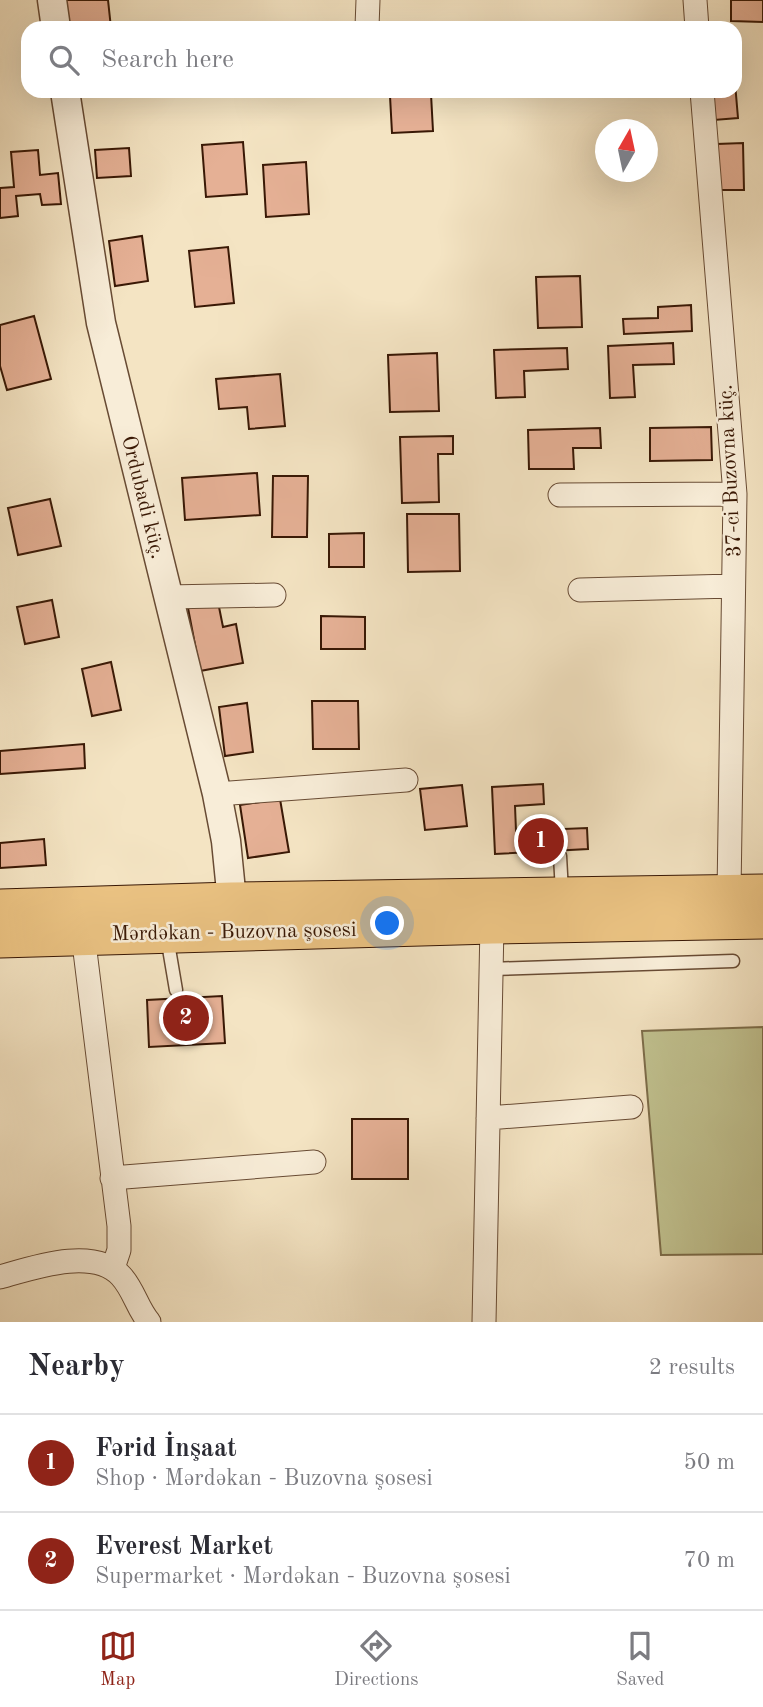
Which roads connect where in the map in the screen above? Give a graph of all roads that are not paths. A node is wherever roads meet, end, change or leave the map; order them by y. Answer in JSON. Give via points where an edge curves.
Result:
{"nodes":[{"id":1,"x":52,"y":0,"type":"edge"},
{"id":2,"x":368,"y":0,"type":"edge"},
{"id":3,"x":695,"y":0,"type":"edge"},
{"id":4,"x":55,"y":21,"type":"edge"},
{"id":5,"x":367,"y":21,"type":"edge"},
{"id":6,"x":696,"y":21,"type":"edge"},
{"id":7,"x":66,"y":98,"type":"edge"},
{"id":8,"x":703,"y":98,"type":"edge"},
{"id":9,"x":735,"y":494,"type":"junction"},
{"id":10,"x":560,"y":495,"type":"dead end"},
{"id":11,"x":733,"y":586,"type":"junction"},
{"id":12,"x":580,"y":590,"type":"dead end"},
{"id":13,"x":274,"y":595,"type":"dead end"},
{"id":14,"x":169,"y":597,"type":"junction"},
{"id":15,"x":406,"y":780,"type":"dead end"},
{"id":16,"x":217,"y":794,"type":"junction"},
{"id":17,"x":560,"y":856,"type":"dead end"},
{"id":18,"x":746,"y":893,"type":"edge"},
{"id":19,"x":562,"y":895,"type":"junction"},
{"id":20,"x":232,"y":901,"type":"junction"},
{"id":21,"x":0,"y":908,"type":"edge"},
{"id":22,"x":763,"y":920,"type":"edge"},
{"id":23,"x":492,"y":925,"type":"junction"},
{"id":24,"x":167,"y":933,"type":"junction"},
{"id":25,"x":83,"y":935,"type":"junction"},
{"id":26,"x":0,"y":939,"type":"edge"},
{"id":27,"x":733,"y":961,"type":"dead end"},
{"id":28,"x":491,"y":969,"type":"junction"},
{"id":29,"x":176,"y":990,"type":"dead end"},
{"id":30,"x":631,"y":1107,"type":"dead end"},
{"id":31,"x":488,"y":1118,"type":"junction"},
{"id":32,"x":314,"y":1162,"type":"dead end"},
{"id":33,"x":112,"y":1178,"type":"junction"},
{"id":34,"x":113,"y":1268,"type":"junction"},
{"id":35,"x":0,"y":1277,"type":"edge"},
{"id":36,"x":149,"y":1322,"type":"edge"},
{"id":37,"x":484,"y":1322,"type":"edge"}],
"edges":[{"from":1,"to":4,"type":"street"},
{"from":2,"to":5,"type":"street"},
{"from":3,"to":6,"type":"street"},
{"from":7,"to":14,"type":"street","name":"Ordubadi küç.","via":[[102,323]]},
{"from":8,"to":9,"type":"street","name":"37-ci Buzovna küç."},
{"from":9,"to":10,"type":"street"},
{"from":9,"to":11,"type":"street","name":"37-ci Buzovna küç."},
{"from":11,"to":12,"type":"street"},
{"from":11,"to":18,"type":"street","name":"37-ci Buzovna küç."},
{"from":13,"to":14,"type":"street"},
{"from":14,"to":16,"type":"street","name":"Ordubadi küç."},
{"from":15,"to":16,"type":"street"},
{"from":16,"to":20,"type":"street","name":"Ordubadi küç."},
{"from":17,"to":19,"type":"lane"},
{"from":18,"to":19,"type":"main road","name":"Mərdəkan - Buzovna şosesi"},
{"from":19,"to":20,"type":"main road","name":"Mərdəkan - Buzovna şosesi"},
{"from":20,"to":21,"type":"main road","name":"Mərdəkan - Buzovna şosesi"},
{"from":22,"to":23,"type":"main road","name":"Mərdəkan - Buzovna şosesi"},
{"from":23,"to":24,"type":"main road","name":"Mərdəkan - Buzovna şosesi"},
{"from":23,"to":28,"type":"street"},
{"from":24,"to":25,"type":"main road","name":"Mərdəkan - Buzovna şosesi"},
{"from":24,"to":29,"type":"lane"},
{"from":25,"to":26,"type":"main road","name":"Mərdəkan - Buzovna şosesi"},
{"from":25,"to":33,"type":"street"},
{"from":27,"to":28,"type":"lane"},
{"from":28,"to":31,"type":"street"},
{"from":30,"to":31,"type":"street"},
{"from":31,"to":37,"type":"street"},
{"from":32,"to":33,"type":"street"},
{"from":33,"to":34,"type":"street","via":[[119,1226]]},
{"from":34,"to":35,"type":"street","via":[[56,1262]]},
{"from":34,"to":36,"type":"street","via":[[133,1291]]}]}
